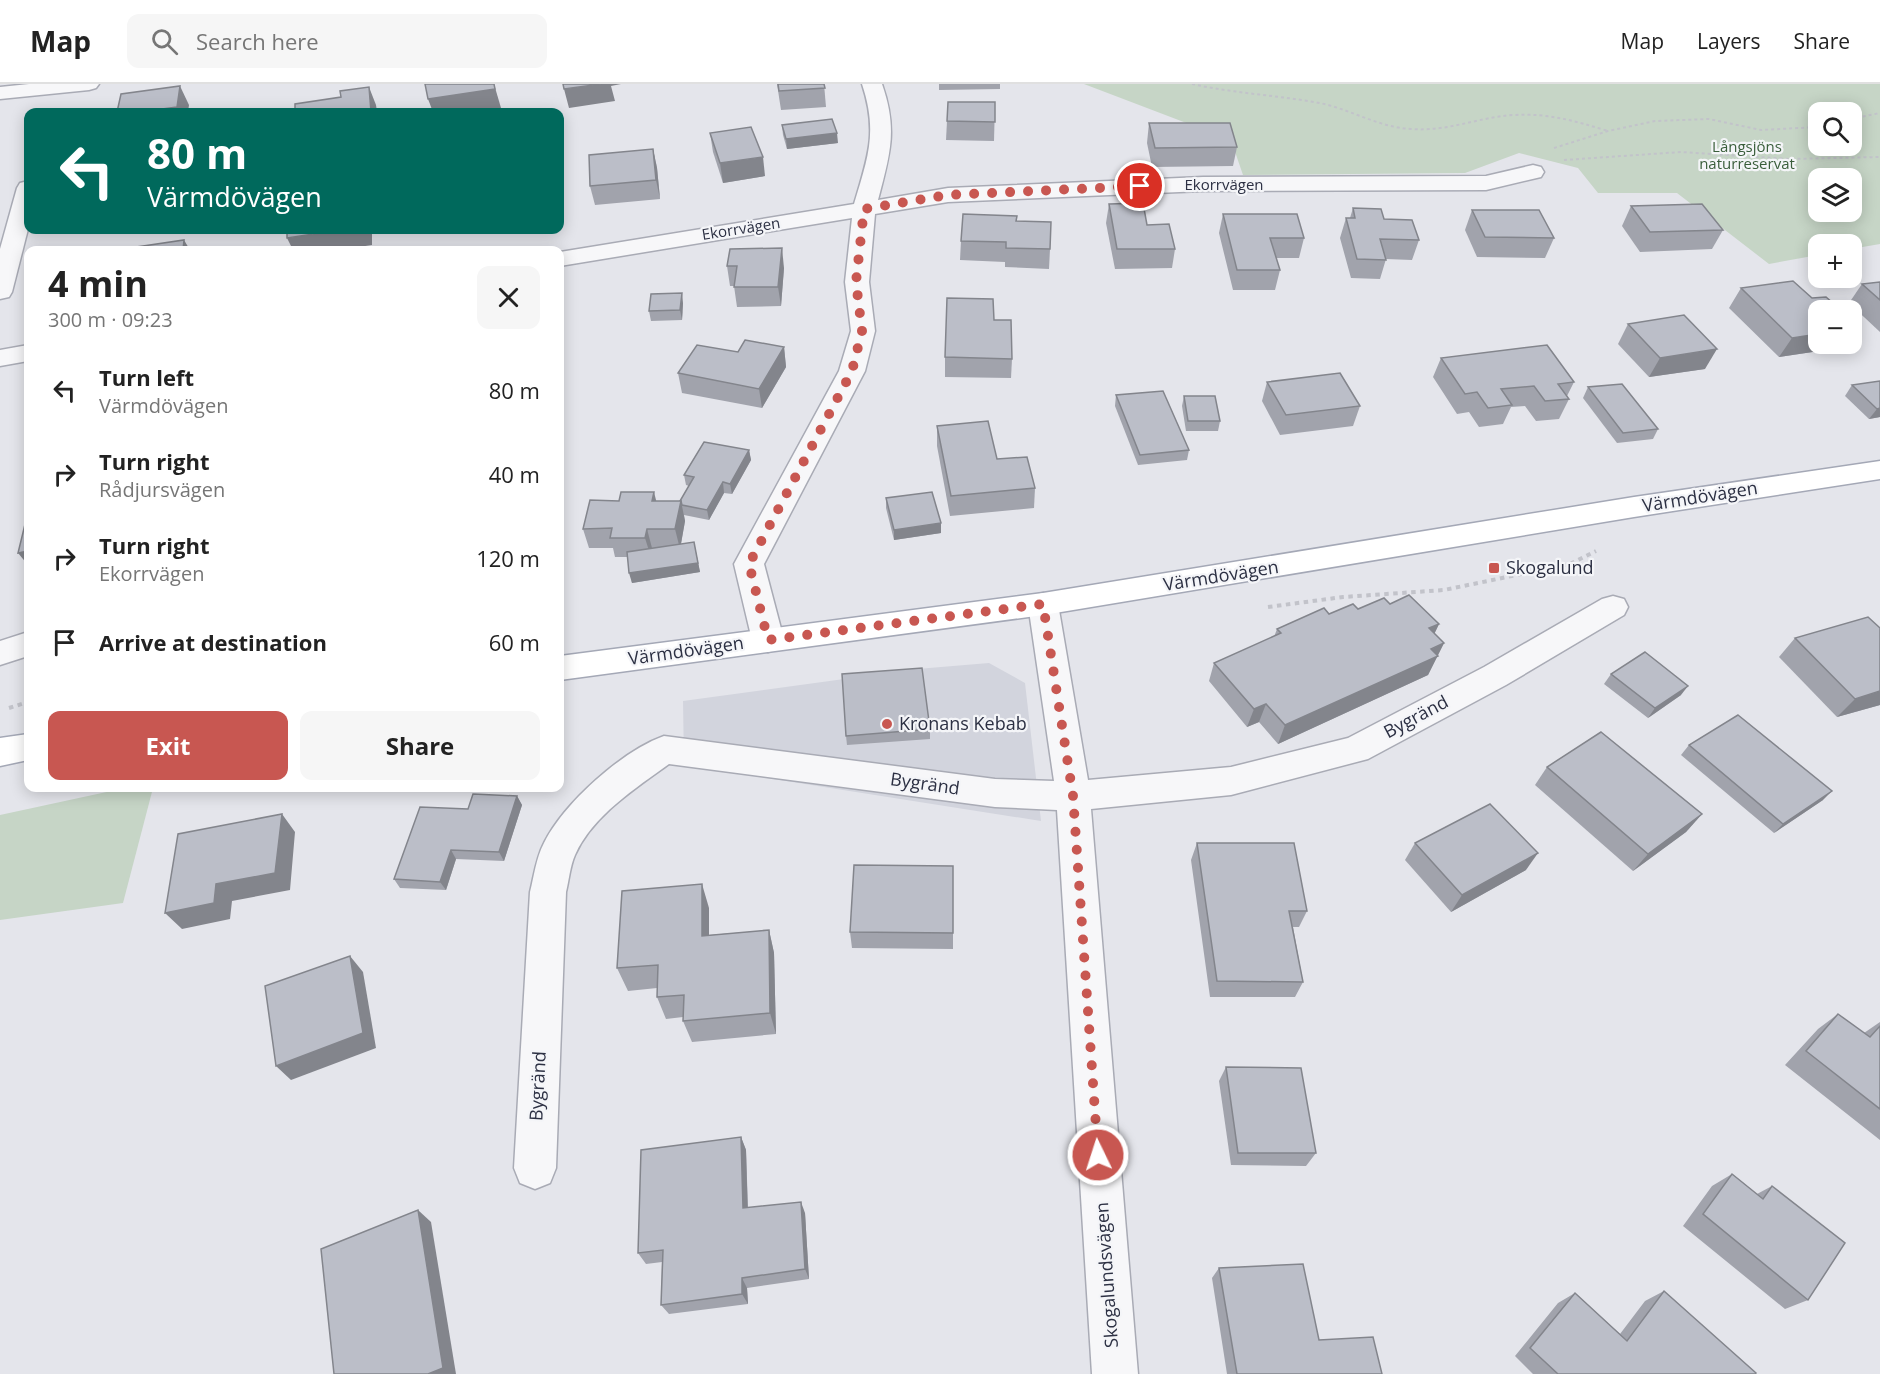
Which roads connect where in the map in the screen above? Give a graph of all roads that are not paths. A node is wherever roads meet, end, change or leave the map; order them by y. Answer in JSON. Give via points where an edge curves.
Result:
{"nodes":[{"id":1,"x":89,"y":84,"type":"edge"},
{"id":2,"x":872,"y":84,"type":"edge"},
{"id":3,"x":61,"y":92,"type":"edge"},
{"id":4,"x":0,"y":93,"type":"edge"},
{"id":5,"x":1538,"y":166,"type":"road end"},
{"id":6,"x":24,"y":203,"type":"edge"},
{"id":7,"x":864,"y":209,"type":"junction"},
{"id":8,"x":564,"y":258,"type":"edge"},
{"id":9,"x":0,"y":292,"type":"edge"},
{"id":10,"x":24,"y":354,"type":"edge"},
{"id":11,"x":0,"y":358,"type":"edge"},
{"id":12,"x":1880,"y":471,"type":"edge"},
{"id":13,"x":1043,"y":604,"type":"junction"},
{"id":14,"x":1613,"y":607,"type":"dead end"},
{"id":15,"x":768,"y":640,"type":"junction"},
{"id":16,"x":24,"y":645,"type":"edge"},
{"id":17,"x":0,"y":653,"type":"edge"},
{"id":18,"x":564,"y":667,"type":"edge"},
{"id":19,"x":24,"y":748,"type":"edge"},
{"id":20,"x":0,"y":752,"type":"edge"},
{"id":21,"x":1073,"y":796,"type":"junction"},
{"id":22,"x":535,"y":1168,"type":"dead end"},
{"id":23,"x":1115,"y":1374,"type":"edge"}],
"edges":[{"from":1,"to":3,"type":"street"},
{"from":2,"to":7,"type":"street","via":[[880,108],[880,149]]},
{"from":3,"to":4,"type":"street"},
{"from":5,"to":7,"type":"street","name":"Ekorrvägen","via":[[1486,183],[1203,184],[1024,190],[948,195]]},
{"from":6,"to":9,"type":"street"},
{"from":7,"to":8,"type":"street","name":"Ekorrvägen"},
{"from":7,"to":15,"type":"street","via":[[856,282],[862,331],[852,371],[749,564]]},
{"from":10,"to":11,"type":"street"},
{"from":12,"to":13,"type":"main road","name":"Värmdövägen","via":[[1634,507]]},
{"from":13,"to":15,"type":"main road","name":"Värmdövägen"},
{"from":13,"to":21,"type":"street","name":"Skogalundsvägen"},
{"from":14,"to":21,"type":"street","name":"Bygränd","via":[[1495,676],[1356,749],[1231,781]]},
{"from":15,"to":18,"type":"main road","name":"Värmdövägen"},
{"from":16,"to":17,"type":"street"},
{"from":19,"to":20,"type":"main road"},
{"from":21,"to":22,"type":"street","name":"Bygränd","via":[[994,793],[664,750],[622,779],[586,810],[558,850],[548,892]]},
{"from":21,"to":23,"type":"street","name":"Skogalundsvägen"}]}
